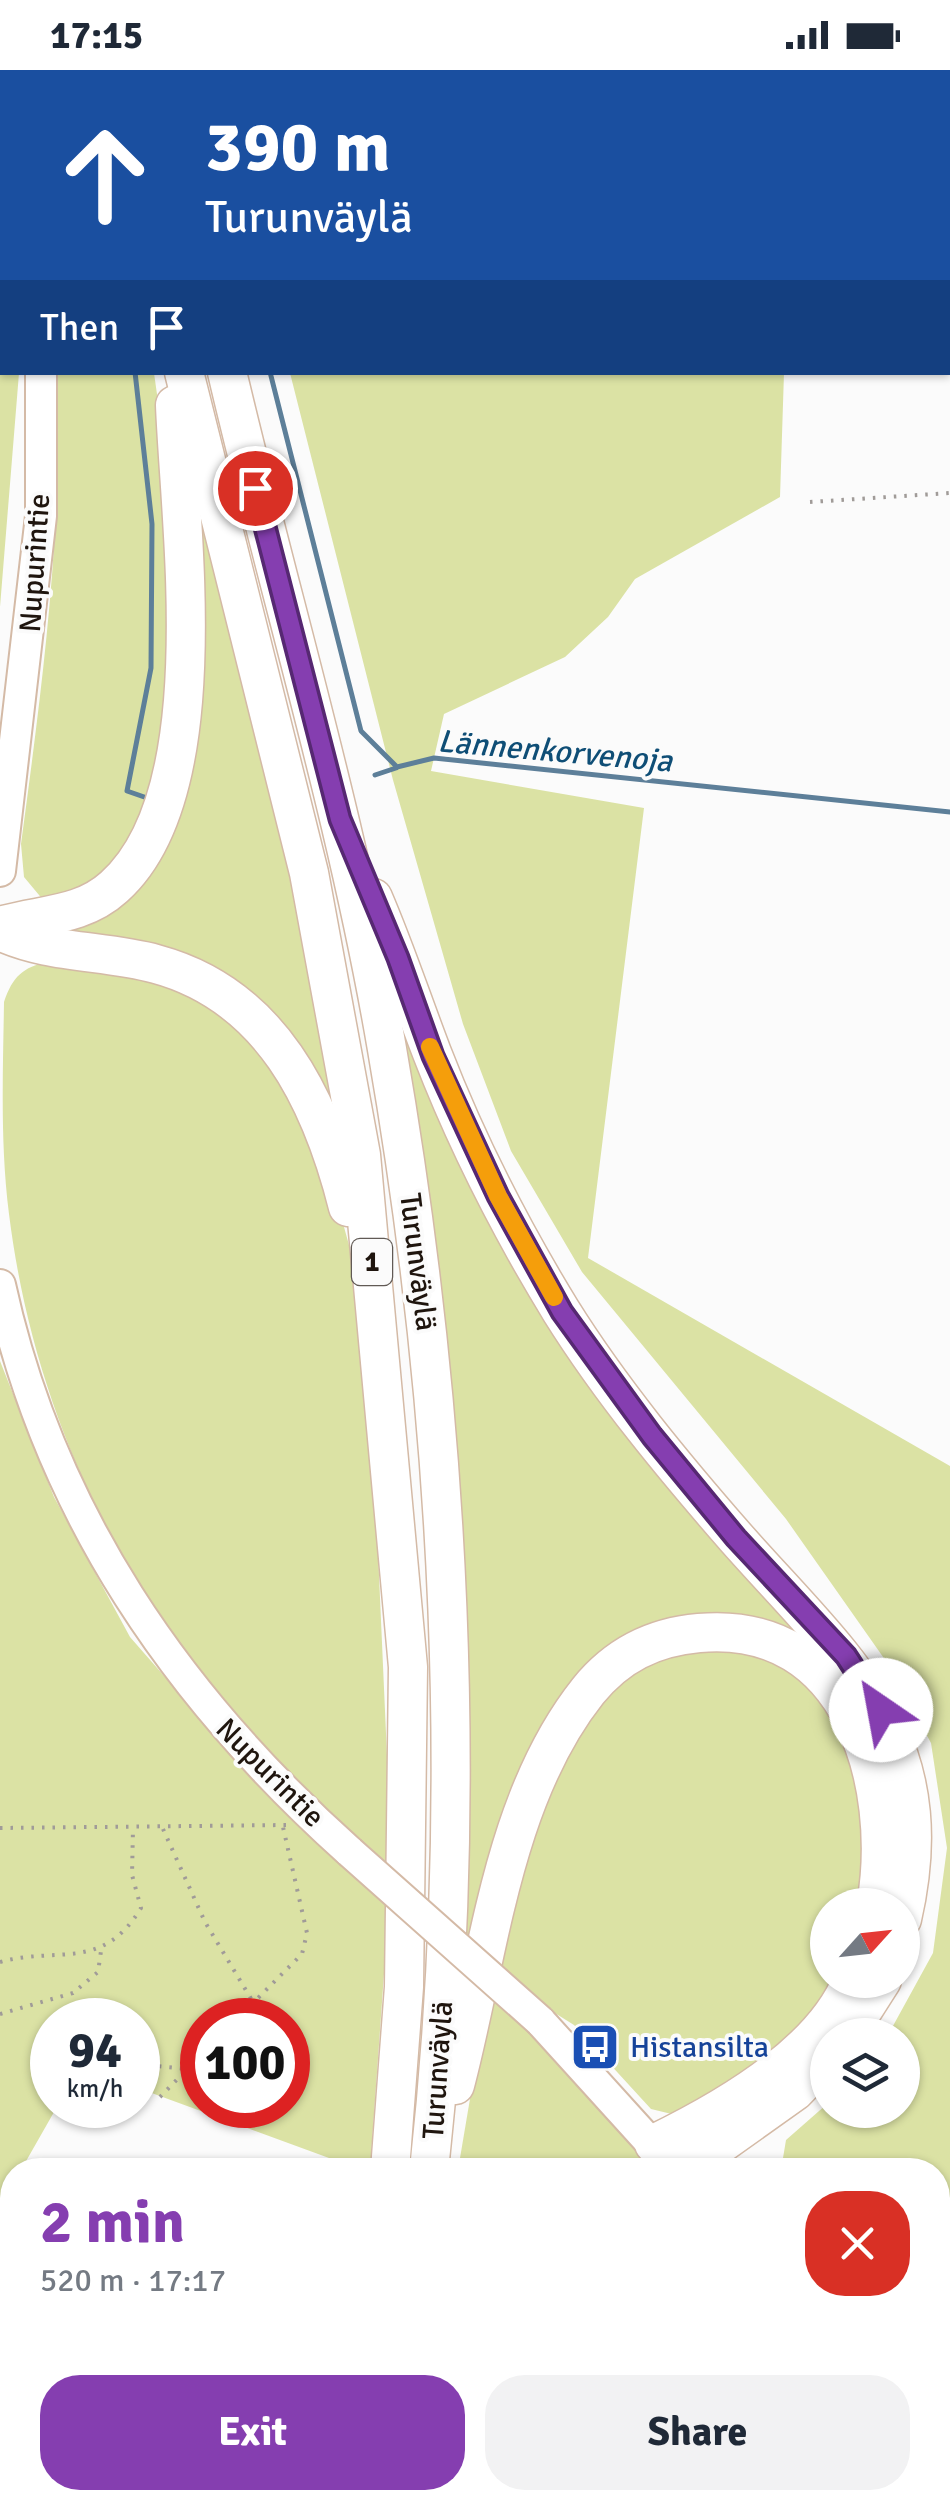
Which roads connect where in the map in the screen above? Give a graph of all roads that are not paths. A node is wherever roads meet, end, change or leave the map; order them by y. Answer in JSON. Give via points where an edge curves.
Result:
{"nodes":[{"id":1,"x":41,"y":375,"type":"edge"},
{"id":2,"x":174,"y":375,"type":"edge"},
{"id":3,"x":185,"y":375,"type":"edge"},
{"id":4,"x":227,"y":375,"type":"edge"},
{"id":5,"x":340,"y":819,"type":"junction"},
{"id":6,"x":0,"y":872,"type":"edge"},
{"id":7,"x":0,"y":929,"type":"edge"},
{"id":8,"x":374,"y":1278,"type":"junction"},
{"id":9,"x":0,"y":1285,"type":"edge"},
{"id":10,"x":878,"y":1888,"type":"edge"},
{"id":11,"x":907,"y":1888,"type":"edge"},
{"id":12,"x":840,"y":1998,"type":"edge"},
{"id":13,"x":810,"y":2076,"type":"edge"},
{"id":14,"x":664,"y":2157,"type":"edge"},
{"id":15,"x":391,"y":2158,"type":"edge"},
{"id":16,"x":432,"y":2158,"type":"edge"},
{"id":17,"x":434,"y":2158,"type":"edge"},
{"id":18,"x":701,"y":2158,"type":"edge"}],
"edges":[{"from":1,"to":6,"type":"main road","name":"Nupurintie","via":[[41,516]]},
{"from":2,"to":7,"type":"highway","via":[[185,664],[160,811],[136,863],[114,888],[62,916]]},
{"from":3,"to":8,"type":"highway","name":"Turunväylä","number":"1","via":[[309,873],[348,1072]]},
{"from":4,"to":5,"type":"highway","name":"Turunväylä","number":"1"},
{"from":5,"to":11,"type":"highway","via":[[433,1056],[562,1312],[652,1436],[846,1656],[881,1710],[911,1802]]},
{"from":5,"to":16,"type":"highway","name":"Turunväylä","number":"1","via":[[390,1066],[422,1276],[439,1463],[450,1830]]},
{"from":7,"to":8,"type":"highway","via":[[30,943],[157,964],[243,1007],[271,1034],[322,1120]]},
{"from":8,"to":15,"type":"highway","name":"Turunväylä","number":"1","via":[[408,1668],[405,1967]]},
{"from":9,"to":14,"type":"main road","name":"Nupurintie","bridge":true,"via":[[37,1413],[82,1516],[125,1594],[222,1726],[296,1821],[350,1852],[540,2021]]},
{"from":10,"to":17,"type":"highway","via":[[884,1843],[878,1790],[866,1747],[823,1674],[794,1650],[721,1631],[663,1637],[638,1647],[590,1689],[542,1770],[498,1904]]},
{"from":12,"to":14,"type":"highway","via":[[817,2031],[772,2074]]},
{"from":13,"to":18,"type":"highway"}]}
